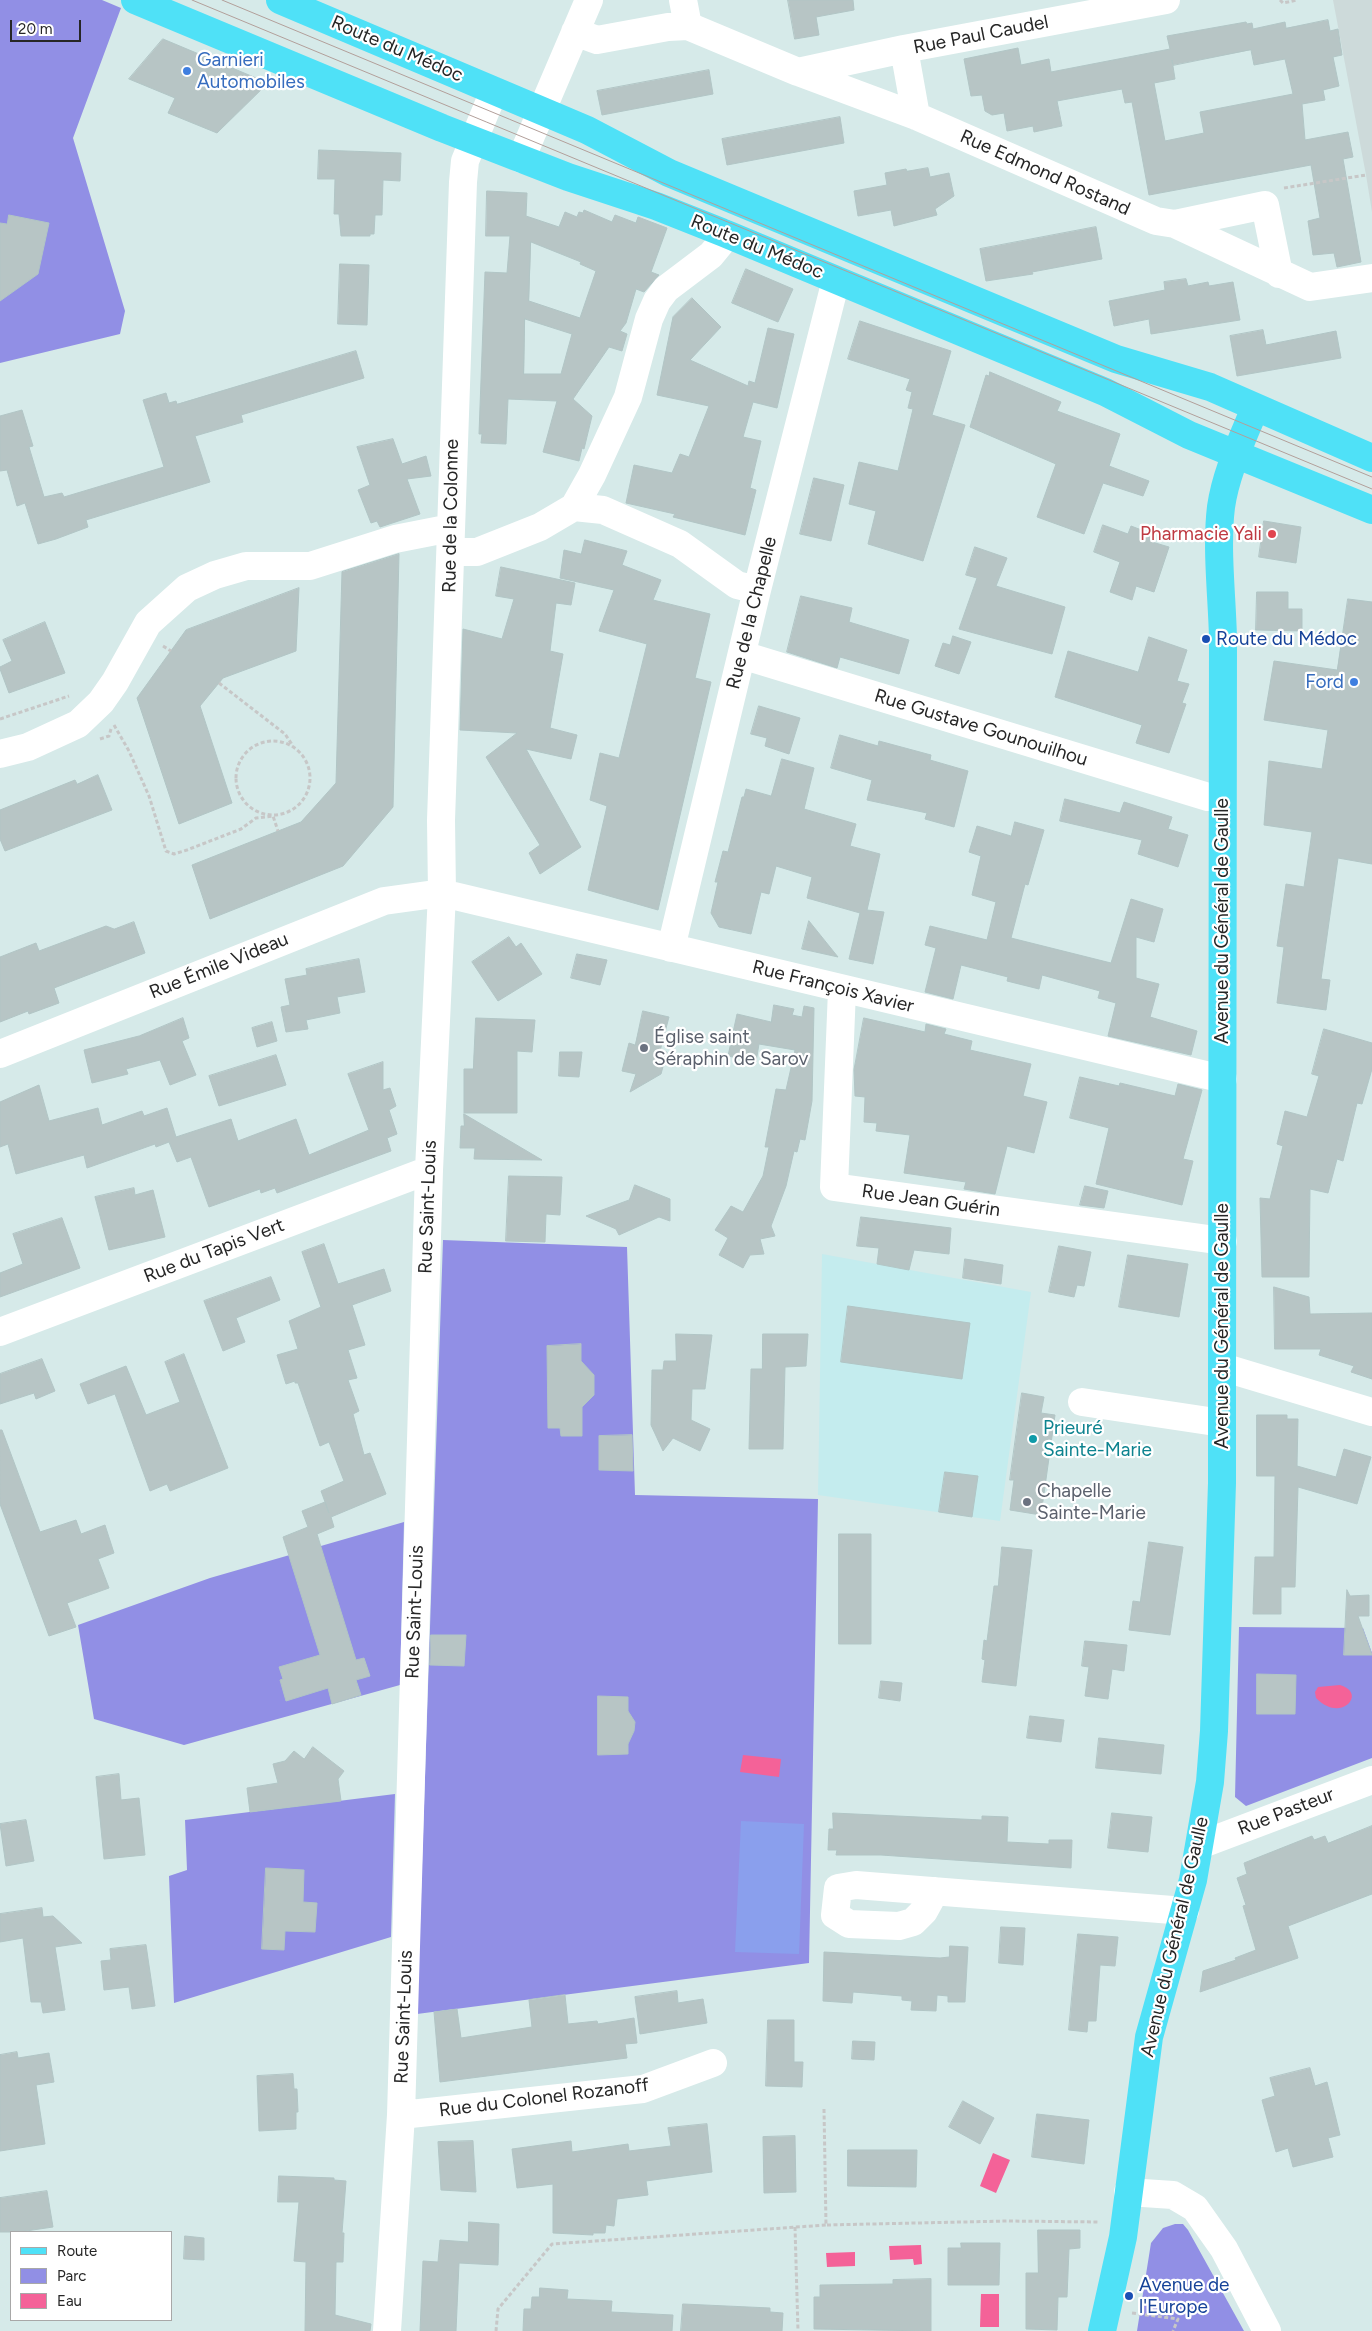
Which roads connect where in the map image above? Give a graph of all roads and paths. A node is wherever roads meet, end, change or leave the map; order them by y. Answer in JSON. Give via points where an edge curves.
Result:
{"nodes":[{"id":1,"x":135,"y":0,"type":"edge"},
{"id":2,"x":280,"y":0,"type":"edge"},
{"id":3,"x":589,"y":0,"type":"edge"},
{"id":4,"x":683,"y":0,"type":"edge"},
{"id":5,"x":1166,"y":0,"type":"edge"},
{"id":6,"x":1280,"y":0,"type":"edge"},
{"id":7,"x":1298,"y":0,"type":"edge"},
{"id":8,"x":688,"y":26,"type":"junction"},
{"id":9,"x":575,"y":32,"type":"junction"},
{"id":10,"x":904,"y":49,"type":"junction"},
{"id":11,"x":798,"y":72,"type":"junction"},
{"id":12,"x":494,"y":90,"type":"junction"},
{"id":13,"x":542,"y":111,"type":"junction"},
{"id":14,"x":916,"y":116,"type":"junction"},
{"id":15,"x":473,"y":140,"type":"junction"},
{"id":16,"x":521,"y":159,"type":"junction"},
{"id":17,"x":1366,"y":175,"type":"dead end"},
{"id":18,"x":1265,"y":206,"type":"junction"},
{"id":19,"x":1175,"y":224,"type":"junction"},
{"id":20,"x":724,"y":233,"type":"junction"},
{"id":21,"x":1279,"y":274,"type":"junction"},
{"id":22,"x":1372,"y":278,"type":"edge"},
{"id":23,"x":836,"y":280,"type":"junction"},
{"id":24,"x":1255,"y":408,"type":"junction"},
{"id":25,"x":1236,"y":454,"type":"junction"},
{"id":26,"x":1372,"y":458,"type":"edge"},
{"id":27,"x":574,"y":507,"type":"junction"},
{"id":28,"x":1372,"y":510,"type":"edge"},
{"id":29,"x":451,"y":540,"type":"junction"},
{"id":30,"x":757,"y":590,"type":"junction"},
{"id":31,"x":742,"y":655,"type":"junction"},
{"id":32,"x":219,"y":683,"type":"dead end"},
{"id":33,"x":113,"y":722,"type":"dead end"},
{"id":34,"x":293,"y":747,"type":"junction"},
{"id":35,"x":0,"y":754,"type":"edge"},
{"id":36,"x":1222,"y":797,"type":"junction"},
{"id":37,"x":273,"y":816,"type":"junction"},
{"id":38,"x":278,"y":831,"type":"dead end"},
{"id":39,"x":442,"y":893,"type":"junction"},
{"id":40,"x":671,"y":948,"type":"junction"},
{"id":41,"x":842,"y":990,"type":"junction"},
{"id":42,"x":0,"y":1054,"type":"edge"},
{"id":43,"x":1224,"y":1079,"type":"junction"},
{"id":44,"x":429,"y":1170,"type":"junction"},
{"id":45,"x":1223,"y":1241,"type":"junction"},
{"id":46,"x":0,"y":1332,"type":"edge"},
{"id":47,"x":1222,"y":1367,"type":"junction"},
{"id":48,"x":1082,"y":1402,"type":"dead end"},
{"id":49,"x":1372,"y":1412,"type":"edge"},
{"id":50,"x":1222,"y":1423,"type":"junction"},
{"id":51,"x":1372,"y":1780,"type":"edge"},
{"id":52,"x":1200,"y":1845,"type":"junction"},
{"id":53,"x":935,"y":1891,"type":"dead end"},
{"id":54,"x":1185,"y":1912,"type":"junction"},
{"id":55,"x":713,"y":2063,"type":"dead end"},
{"id":56,"x":824,"y":2109,"type":"dead end"},
{"id":57,"x":401,"y":2115,"type":"junction"},
{"id":58,"x":1128,"y":2192,"type":"junction"},
{"id":59,"x":1125,"y":2222,"type":"junction"},
{"id":60,"x":826,"y":2225,"type":"junction"},
{"id":61,"x":795,"y":2227,"type":"junction"},
{"id":62,"x":1130,"y":2313,"type":"dead end"},
{"id":63,"x":387,"y":2331,"type":"edge"},
{"id":64,"x":496,"y":2331,"type":"edge"},
{"id":65,"x":798,"y":2331,"type":"edge"},
{"id":66,"x":1102,"y":2331,"type":"edge"},
{"id":67,"x":1173,"y":2331,"type":"edge"},
{"id":68,"x":1267,"y":2331,"type":"edge"}],
"edges":[{"from":1,"to":15,"type":"main road","name":"Route du Médoc"},
{"from":2,"to":12,"type":"main road","name":"Route du Médoc"},
{"from":3,"to":9,"type":"street"},
{"from":4,"to":8,"type":"street"},
{"from":5,"to":10,"type":"street","name":"Rue Paul Caudel"},
{"from":6,"to":7,"type":"path","via":[[1283,3]]},
{"from":8,"to":9,"type":"street","name":"Rue Edmond Rostand","via":[[597,40]]},
{"from":8,"to":11,"type":"street","name":"Rue Edmond Rostand"},
{"from":9,"to":13,"type":"street"},
{"from":10,"to":11,"type":"street","name":"Rue Paul Caudel"},
{"from":10,"to":14,"type":"street"},
{"from":11,"to":14,"type":"street","name":"Rue Edmond Rostand"},
{"from":12,"to":13,"type":"main road","name":"Route du Médoc"},
{"from":12,"to":15,"type":"street","name":"Rue de la Colonne"},
{"from":13,"to":16,"type":"street"},
{"from":13,"to":24,"type":"main road","name":"Route du Médoc","via":[[597,134],[669,173],[1116,359],[1210,387]]},
{"from":14,"to":19,"type":"street","name":"Rue Edmond Rostand","via":[[1156,221]]},
{"from":15,"to":16,"type":"main road","name":"Route du Médoc"},
{"from":15,"to":29,"type":"street","name":"Rue de la Colonne","via":[[465,161],[463,182]]},
{"from":16,"to":20,"type":"main road","name":"Route du Médoc"},
{"from":17,"to":18,"type":"path","via":[[1276,189]]},
{"from":18,"to":19,"type":"street","name":"Rue Edmond Rostand"},
{"from":18,"to":21,"type":"street"},
{"from":19,"to":21,"type":"street","name":"Rue Edmond Rostand"},
{"from":20,"to":23,"type":"main road","name":"Route du Médoc"},
{"from":20,"to":27,"type":"street","via":[[711,255],[666,289],[657,301],[628,397]]},
{"from":21,"to":22,"type":"street","name":"Rue Edmond Rostand","via":[[1310,288]]},
{"from":23,"to":25,"type":"main road","name":"Route du Médoc","via":[[1105,392],[1189,435]]},
{"from":23,"to":30,"type":"street","name":"Rue de la Chapelle"},
{"from":24,"to":25,"type":"main road","name":"Avenue du Général de Gaulle"},
{"from":24,"to":26,"type":"main road","name":"Route du Médoc"},
{"from":25,"to":28,"type":"main road","name":"Route du Médoc"},
{"from":25,"to":36,"type":"main road","name":"Avenue du Général de Gaulle","via":[[1221,507]]},
{"from":27,"to":29,"type":"street","via":[[540,528],[477,552]]},
{"from":27,"to":30,"type":"street","via":[[603,510],[680,544],[737,585]]},
{"from":29,"to":35,"type":"street","via":[[395,538],[310,566],[246,566],[187,588],[148,623],[115,682],[101,702],[78,724],[28,747]]},
{"from":29,"to":39,"type":"street","name":"Rue de la Colonne","via":[[441,820]]},
{"from":30,"to":31,"type":"street","name":"Rue de la Chapelle"},
{"from":31,"to":36,"type":"street","name":"Rue Gustave Gounouilhou","via":[[1208,797]]},
{"from":31,"to":40,"type":"street","name":"Rue de la Chapelle"},
{"from":32,"to":34,"type":"path","via":[[285,734]]},
{"from":33,"to":37,"type":"path","via":[[149,796],[166,851],[174,854],[187,850],[241,830],[256,818]]},
{"from":34,"to":37,"type":"path","via":[[308,765],[309,789],[295,808]]},
{"from":34,"to":37,"type":"path","via":[[282,742],[258,744],[247,751],[236,774],[236,786],[249,808]]},
{"from":36,"to":43,"type":"main road","name":"Avenue du Général de Gaulle"},
{"from":37,"to":38,"type":"path"},
{"from":39,"to":40,"type":"street","name":"Rue François Xavier"},
{"from":39,"to":42,"type":"street","name":"Rue Émile Videau","via":[[384,901]]},
{"from":39,"to":44,"type":"street","name":"Rue Saint-Louis"},
{"from":40,"to":41,"type":"street","name":"Rue François Xavier"},
{"from":41,"to":43,"type":"street","name":"Rue François Xavier"},
{"from":41,"to":45,"type":"street","name":"Rue Jean Guérin","via":[[834,1187]]},
{"from":43,"to":45,"type":"main road","name":"Avenue du Général de Gaulle"},
{"from":44,"to":46,"type":"street","name":"Rue du Tapis Vert"},
{"from":44,"to":57,"type":"street","name":"Rue Saint-Louis"},
{"from":45,"to":47,"type":"main road","name":"Avenue du Général de Gaulle"},
{"from":47,"to":49,"type":"street"},
{"from":47,"to":50,"type":"main road","name":"Avenue du Général de Gaulle"},
{"from":48,"to":50,"type":"street"},
{"from":50,"to":52,"type":"main road","name":"Avenue du Général de Gaulle","via":[[1214,1731]]},
{"from":51,"to":52,"type":"street","name":"Rue Pasteur"},
{"from":52,"to":54,"type":"main road","name":"Avenue du Général de Gaulle"},
{"from":53,"to":54,"type":"street"},
{"from":54,"to":58,"type":"main road","name":"Avenue du Général de Gaulle","via":[[1149,2037]]},
{"from":55,"to":57,"type":"street","name":"Rue du Colonel Rozanoff","via":[[642,2089]]},
{"from":56,"to":60,"type":"path"},
{"from":57,"to":63,"type":"street","name":"Rue Saint-Louis"},
{"from":58,"to":59,"type":"main road"},
{"from":58,"to":68,"type":"street","via":[[1173,2195],[1195,2208],[1224,2249]]},
{"from":59,"to":60,"type":"path"},
{"from":59,"to":66,"type":"main road"},
{"from":60,"to":61,"type":"path"},
{"from":61,"to":64,"type":"path","via":[[552,2244],[498,2309]]},
{"from":61,"to":65,"type":"path"},
{"from":62,"to":67,"type":"path","via":[[1178,2319]]}]}
